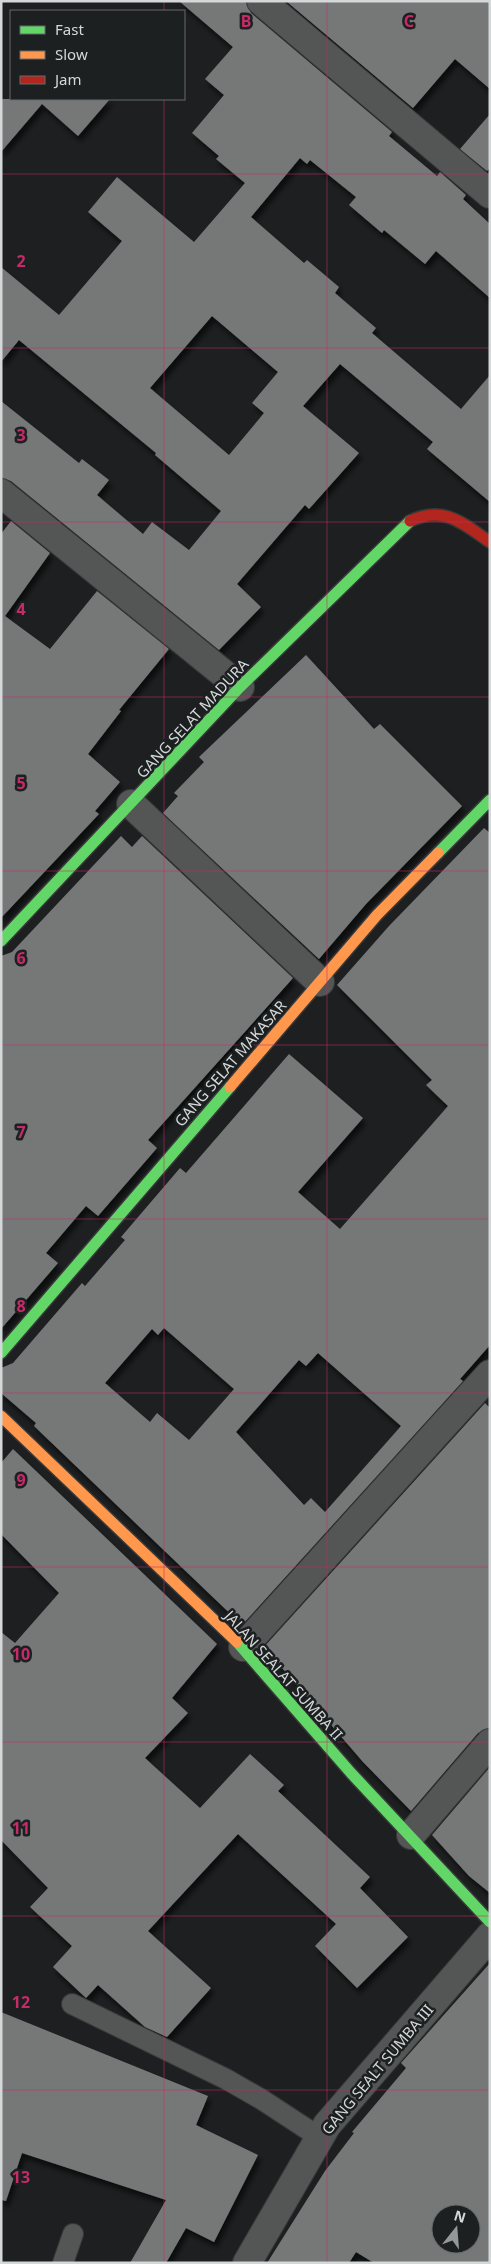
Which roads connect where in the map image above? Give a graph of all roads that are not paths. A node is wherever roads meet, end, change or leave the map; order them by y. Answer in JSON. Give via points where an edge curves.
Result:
{"nodes":[{"id":1,"x":261,"y":1,"type":"edge"},
{"id":2,"x":490,"y":194,"type":"edge"},
{"id":3,"x":1,"y":493,"type":"edge"},
{"id":4,"x":490,"y":542,"type":"edge"},
{"id":5,"x":240,"y":687,"type":"junction"},
{"id":6,"x":490,"y":800,"type":"edge"},
{"id":7,"x":131,"y":804,"type":"junction"},
{"id":8,"x":1,"y":941,"type":"edge"},
{"id":9,"x":320,"y":982,"type":"junction"},
{"id":10,"x":1,"y":1353,"type":"edge"},
{"id":11,"x":490,"y":1374,"type":"edge"},
{"id":12,"x":1,"y":1416,"type":"edge"},
{"id":13,"x":244,"y":1647,"type":"junction"},
{"id":14,"x":490,"y":1744,"type":"edge"},
{"id":15,"x":411,"y":1835,"type":"junction"},
{"id":16,"x":490,"y":1922,"type":"edge"},
{"id":17,"x":490,"y":1936,"type":"edge"},
{"id":18,"x":72,"y":2004,"type":"dead end"},
{"id":19,"x":319,"y":2137,"type":"junction"},
{"id":20,"x":73,"y":2234,"type":"dead end"},
{"id":21,"x":63,"y":2263,"type":"edge"},
{"id":22,"x":248,"y":2263,"type":"edge"}],
"edges":[{"from":1,"to":2,"type":"street"},
{"from":3,"to":5,"type":"street"},
{"from":4,"to":5,"type":"street","name":"GANG SELAT MADURA","via":[[441,512],[422,513],[409,521]]},
{"from":5,"to":7,"type":"street","name":"GANG SELAT MADURA"},
{"from":6,"to":9,"type":"street","name":"GANG SELAT MAKASAR","via":[[377,915]]},
{"from":7,"to":8,"type":"street","name":"GANG SELAT MADURA"},
{"from":7,"to":9,"type":"street"},
{"from":9,"to":10,"type":"street","name":"GANG SELAT MAKASAR"},
{"from":11,"to":13,"type":"street"},
{"from":12,"to":13,"type":"street","name":"JALAN SEALAT SUMBA II"},
{"from":13,"to":15,"type":"street","name":"JALAN SEALAT SUMBA II","via":[[351,1773]]},
{"from":14,"to":15,"type":"street"},
{"from":15,"to":16,"type":"street","name":"JALAN SEALAT SUMBA II"},
{"from":17,"to":19,"type":"street","name":"GANG SEALT SUMBA III"},
{"from":18,"to":19,"type":"lane","via":[[226,2079]]},
{"from":19,"to":22,"type":"street","name":"GANG SEALT SUMBA III"},
{"from":20,"to":21,"type":"lane"}]}
